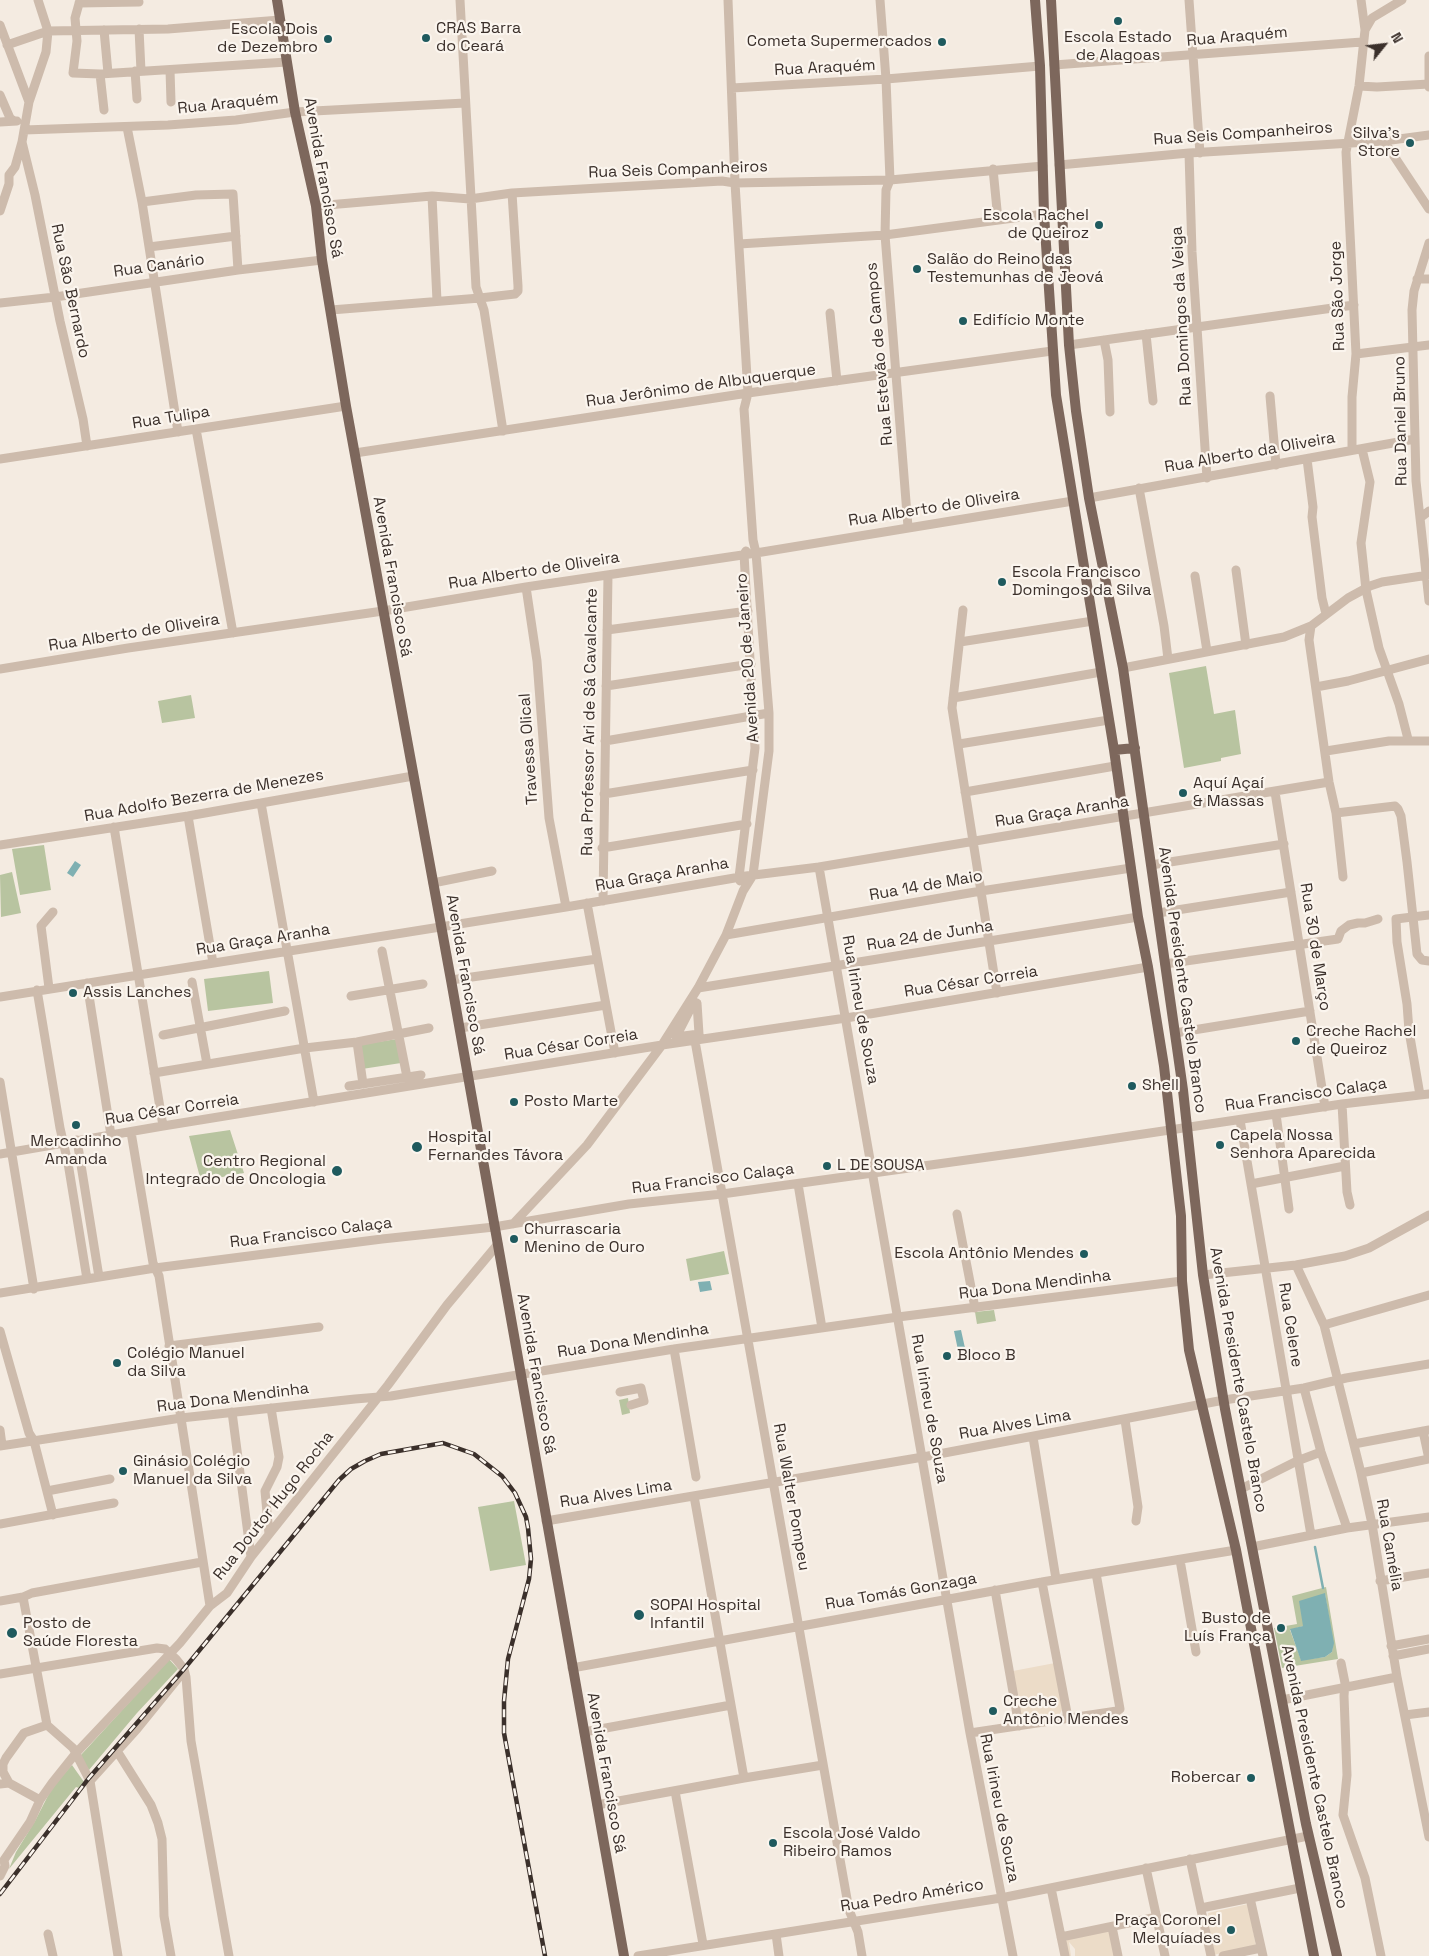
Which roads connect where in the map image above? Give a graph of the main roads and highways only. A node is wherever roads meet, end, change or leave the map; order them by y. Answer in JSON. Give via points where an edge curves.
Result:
{"nodes":[{"id":1,"x":277,"y":0,"type":"edge"},
{"id":2,"x":1035,"y":0,"type":"edge"},
{"id":3,"x":1051,"y":0,"type":"edge"},
{"id":4,"x":1135,"y":748,"type":"junction"},
{"id":5,"x":1114,"y":750,"type":"junction"},
{"id":6,"x":624,"y":1956,"type":"edge"},
{"id":7,"x":1314,"y":1956,"type":"edge"},
{"id":8,"x":1337,"y":1956,"type":"edge"}],
"edges":[{"from":1,"to":6,"type":"main road","name":"Avenida Francisco Sá","via":[[316,206],[346,406]]},
{"from":2,"to":5,"type":"main road","name":"Avenida Presidente Castelo Branco","via":[[1056,395]]},
{"from":3,"to":4,"type":"main road","name":"Avenida Presidente Castelo Branco","via":[[1069,345],[1076,411]]},
{"from":4,"to":5,"type":"main road"},
{"from":4,"to":8,"type":"main road","name":"Avenida Presidente Castelo Branco","via":[[1175,1033],[1203,1276],[1308,1836]]},
{"from":5,"to":7,"type":"main road","name":"Avenida Presidente Castelo Branco","via":[[1172,1130],[1182,1216],[1182,1281],[1189,1350],[1236,1550]]}]}
